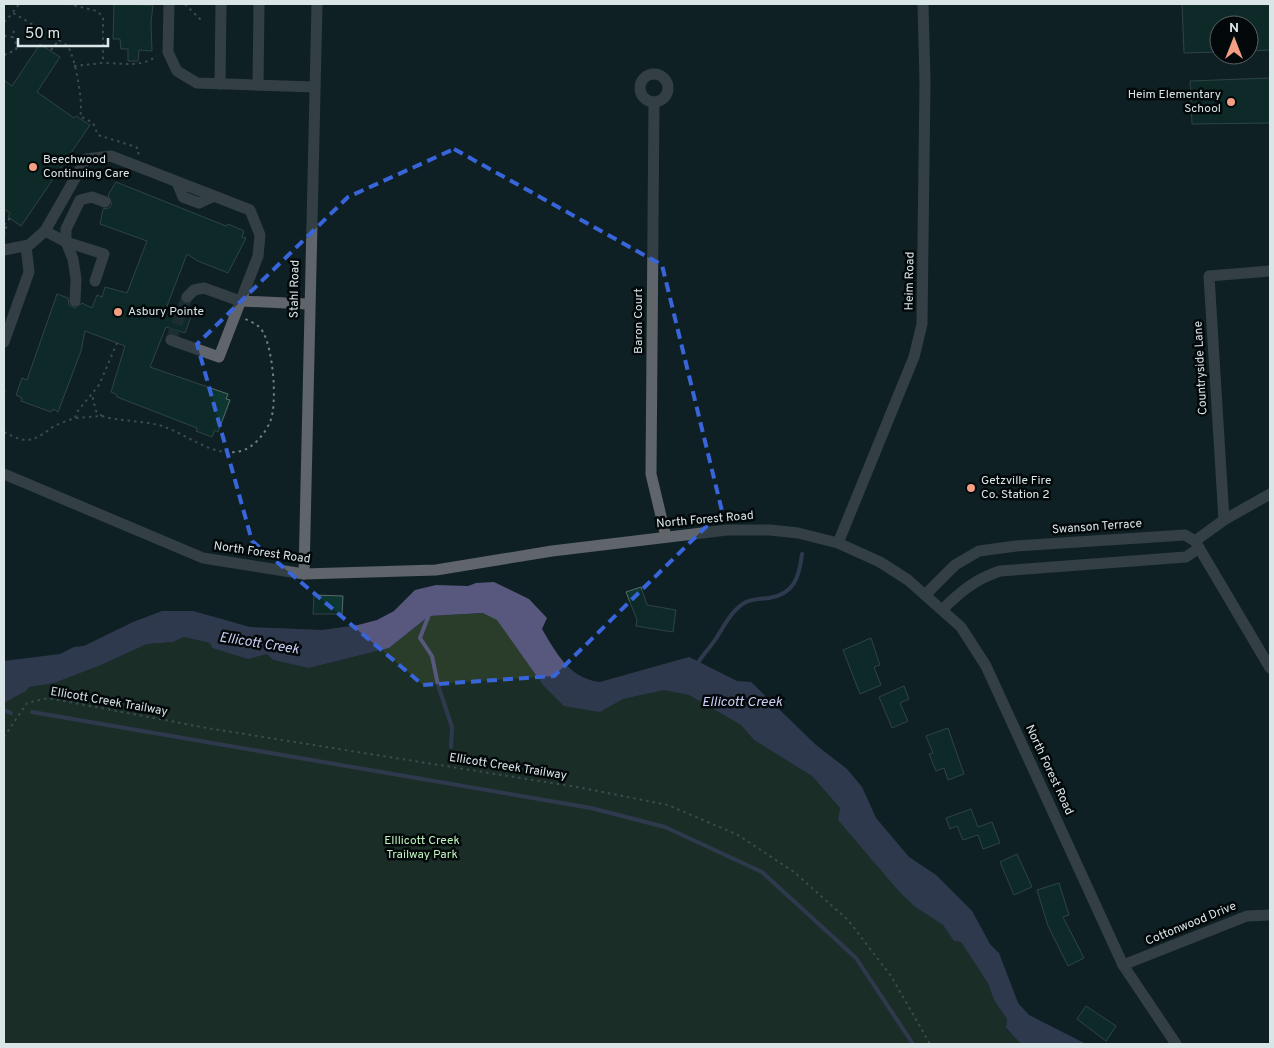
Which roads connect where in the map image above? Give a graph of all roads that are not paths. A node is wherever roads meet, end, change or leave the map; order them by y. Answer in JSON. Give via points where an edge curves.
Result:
{"nodes":[{"id":1,"x":169,"y":4,"type":"edge"},
{"id":2,"x":221,"y":4,"type":"edge"},
{"id":3,"x":259,"y":4,"type":"edge"},
{"id":4,"x":317,"y":4,"type":"edge"},
{"id":5,"x":923,"y":4,"type":"edge"},
{"id":6,"x":220,"y":84,"type":"junction"},
{"id":7,"x":258,"y":85,"type":"junction"},
{"id":8,"x":315,"y":87,"type":"junction"},
{"id":9,"x":654,"y":102,"type":"dead end"},
{"id":10,"x":105,"y":202,"type":"dead end"},
{"id":11,"x":45,"y":231,"type":"junction"},
{"id":12,"x":66,"y":242,"type":"junction"},
{"id":13,"x":26,"y":246,"type":"junction"},
{"id":14,"x":4,"y":250,"type":"edge"},
{"id":15,"x":1270,"y":271,"type":"edge"},
{"id":16,"x":95,"y":281,"type":"dead end"},
{"id":17,"x":186,"y":297,"type":"dead end"},
{"id":18,"x":75,"y":301,"type":"dead end"},
{"id":19,"x":240,"y":301,"type":"junction"},
{"id":20,"x":308,"y":304,"type":"junction"},
{"id":21,"x":171,"y":340,"type":"dead end"},
{"id":22,"x":4,"y":342,"type":"edge"},
{"id":23,"x":4,"y":474,"type":"edge"},
{"id":24,"x":1270,"y":494,"type":"edge"},
{"id":25,"x":1224,"y":520,"type":"junction"},
{"id":26,"x":666,"y":537,"type":"junction"},
{"id":27,"x":838,"y":543,"type":"junction"},
{"id":28,"x":1197,"y":544,"type":"junction"},
{"id":29,"x":304,"y":574,"type":"junction"},
{"id":30,"x":926,"y":594,"type":"junction"},
{"id":31,"x":943,"y":609,"type":"junction"},
{"id":32,"x":1270,"y":668,"type":"edge"},
{"id":33,"x":1270,"y":915,"type":"edge"},
{"id":34,"x":1123,"y":966,"type":"junction"},
{"id":35,"x":1176,"y":1044,"type":"edge"}],
"edges":[{"from":1,"to":6,"type":"street","via":[[168,52],[177,71],[197,83]]},
{"from":2,"to":6,"type":"street"},
{"from":3,"to":7,"type":"street"},
{"from":4,"to":8,"type":"street","name":"Stahl Road"},
{"from":5,"to":27,"type":"street","name":"Heim Road","via":[[922,324],[914,358]]},
{"from":6,"to":7,"type":"street"},
{"from":7,"to":8,"type":"street"},
{"from":8,"to":20,"type":"street","name":"Stahl Road"},
{"from":9,"to":26,"type":"street","name":"Baron Court","via":[[652,474]]},
{"from":10,"to":12,"type":"street","via":[[92,197],[80,200],[66,229]]},
{"from":11,"to":12,"type":"street"},
{"from":11,"to":13,"type":"street"},
{"from":11,"to":19,"type":"street","via":[[86,159],[111,156],[250,210],[260,234],[258,256]]},
{"from":12,"to":16,"type":"street","via":[[104,254]]},
{"from":12,"to":18,"type":"street","via":[[73,259],[77,290]]},
{"from":13,"to":14,"type":"street"},
{"from":13,"to":22,"type":"street","via":[[30,272]]},
{"from":15,"to":25,"type":"street","name":"Countryside Lane","via":[[1210,276]]},
{"from":17,"to":19,"type":"street","via":[[194,290],[204,288]]},
{"from":19,"to":20,"type":"street"},
{"from":19,"to":21,"type":"street","via":[[219,358]]},
{"from":20,"to":29,"type":"street","name":"Stahl Road"},
{"from":23,"to":29,"type":"street","name":"North Forest Road","via":[[203,558]]},
{"from":24,"to":25,"type":"street"},
{"from":25,"to":28,"type":"street"},
{"from":26,"to":27,"type":"street","name":"North Forest Road","via":[[750,529],[798,533]]},
{"from":26,"to":29,"type":"street","name":"North Forest Road","via":[[436,570]]},
{"from":27,"to":30,"type":"street","name":"North Forest Road","via":[[880,562]]},
{"from":28,"to":30,"type":"street","name":"Swanson Terrace","via":[[1185,535],[979,551],[956,565]]},
{"from":28,"to":31,"type":"street","via":[[1186,557],[1000,571],[964,588]]},
{"from":28,"to":32,"type":"street"},
{"from":30,"to":31,"type":"street","name":"North Forest Road"},
{"from":31,"to":34,"type":"street","name":"North Forest Road","via":[[961,627],[986,666]]},
{"from":33,"to":34,"type":"street","name":"Cottonwood Drive","via":[[1248,916]]},
{"from":34,"to":35,"type":"street","name":"North Forest Road"}]}
